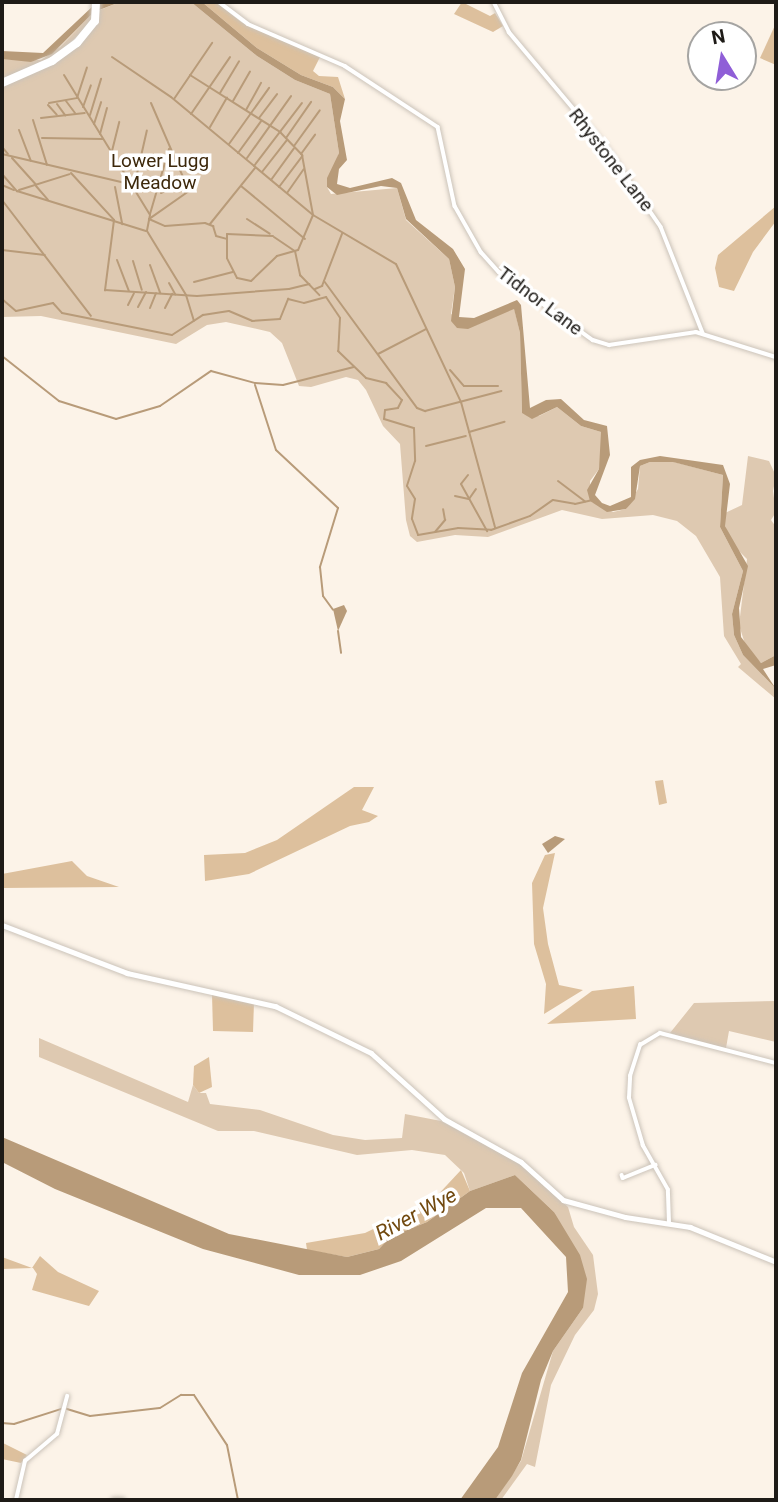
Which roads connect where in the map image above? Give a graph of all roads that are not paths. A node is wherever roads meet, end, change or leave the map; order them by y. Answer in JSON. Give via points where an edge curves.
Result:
{"nodes":[{"id":1,"x":96,"y":2,"type":"edge"},
{"id":2,"x":219,"y":2,"type":"edge"},
{"id":3,"x":494,"y":2,"type":"edge"},
{"id":4,"x":2,"y":83,"type":"edge"},
{"id":5,"x":703,"y":333,"type":"junction"},
{"id":6,"x":776,"y":358,"type":"edge"},
{"id":7,"x":2,"y":925,"type":"edge"},
{"id":8,"x":776,"y":1063,"type":"edge"},
{"id":9,"x":655,"y":1165,"type":"junction"},
{"id":10,"x":623,"y":1178,"type":"dead end"},
{"id":11,"x":669,"y":1223,"type":"junction"},
{"id":12,"x":776,"y":1262,"type":"edge"},
{"id":13,"x":67,"y":1396,"type":"dead end"},
{"id":14,"x":16,"y":1500,"type":"edge"},
{"id":15,"x":113,"y":1500,"type":"edge"},
{"id":16,"x":122,"y":1500,"type":"edge"}],
"edges":[{"from":1,"to":4,"type":"highway","via":[[95,21],[60,56]]},
{"from":2,"to":5,"type":"street","name":"Tidnor Lane","via":[[248,24],[345,66],[438,127],[455,206],[481,252],[499,272],[581,333],[610,345]]},
{"from":3,"to":5,"type":"street","name":"Rhystone Lane","via":[[509,32],[598,137],[662,227]]},
{"from":5,"to":6,"type":"street","name":"Tidnor Lane"},
{"from":7,"to":11,"type":"main road","via":[[55,949],[151,980],[265,1002],[384,1062],[444,1119],[521,1162],[563,1200]]},
{"from":8,"to":9,"type":"street","via":[[660,1033],[645,1039],[630,1076],[629,1098],[643,1146]]},
{"from":9,"to":10,"type":"street"},
{"from":9,"to":11,"type":"street","via":[[671,1200]]},
{"from":11,"to":12,"type":"main road","via":[[702,1231]]},
{"from":13,"to":14,"type":"street","via":[[57,1434],[25,1461]]},
{"from":15,"to":16,"type":"main road"}]}
